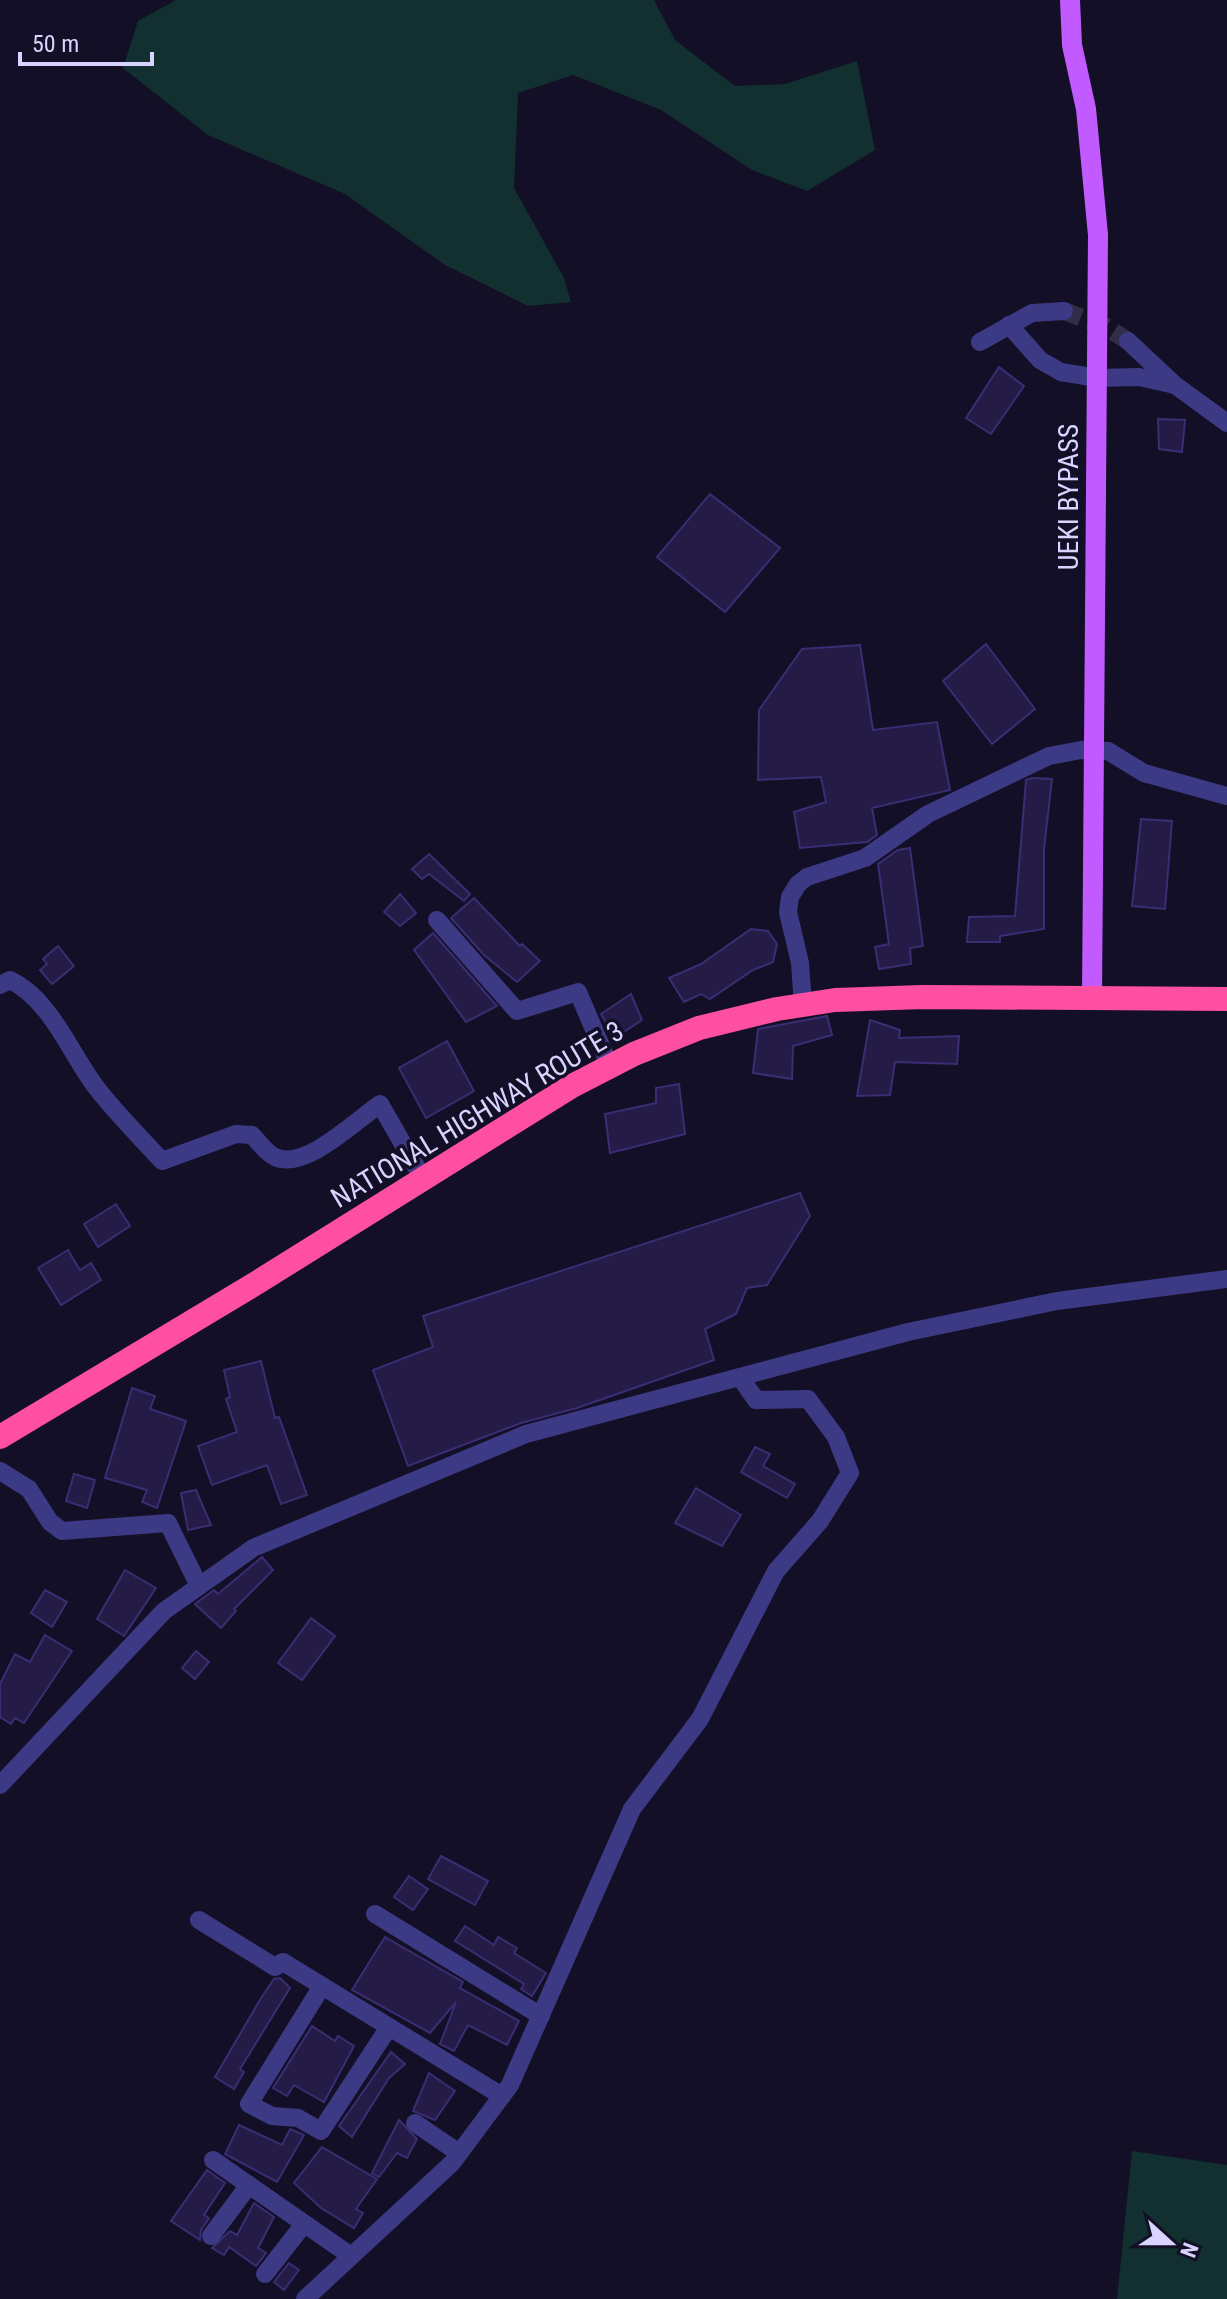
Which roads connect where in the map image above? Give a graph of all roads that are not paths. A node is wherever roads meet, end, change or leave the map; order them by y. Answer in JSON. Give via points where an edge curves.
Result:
{"nodes":[{"id":1,"x":1070,"y":0,"type":"edge"},
{"id":2,"x":1064,"y":311,"type":"tunnel mouth"},
{"id":3,"x":1009,"y":325,"type":"junction"},
{"id":4,"x":1128,"y":341,"type":"tunnel mouth"},
{"id":5,"x":980,"y":342,"type":"dead end"},
{"id":6,"x":1097,"y":378,"type":"junction"},
{"id":7,"x":1175,"y":385,"type":"junction"},
{"id":8,"x":1227,"y":423,"type":"edge"},
{"id":9,"x":1094,"y":749,"type":"junction"},
{"id":10,"x":1227,"y":796,"type":"edge"},
{"id":11,"x":437,"y":920,"type":"dead end"},
{"id":12,"x":0,"y":985,"type":"edge"},
{"id":13,"x":1092,"y":997,"type":"junction"},
{"id":14,"x":1227,"y":999,"type":"edge"},
{"id":15,"x":803,"y":1005,"type":"junction"},
{"id":16,"x":610,"y":1067,"type":"junction"},
{"id":17,"x":422,"y":1177,"type":"junction"},
{"id":18,"x":1227,"y":1279,"type":"edge"},
{"id":19,"x":740,"y":1377,"type":"junction"},
{"id":20,"x":0,"y":1437,"type":"edge"},
{"id":21,"x":0,"y":1471,"type":"edge"},
{"id":22,"x":199,"y":1586,"type":"junction"},
{"id":23,"x":0,"y":1785,"type":"edge"},
{"id":24,"x":375,"y":1914,"type":"dead end"},
{"id":25,"x":199,"y":1920,"type":"dead end"},
{"id":26,"x":322,"y":1986,"type":"junction"},
{"id":27,"x":541,"y":2016,"type":"junction"},
{"id":28,"x":389,"y":2027,"type":"junction"},
{"id":29,"x":502,"y":2096,"type":"junction"},
{"id":30,"x":415,"y":2123,"type":"dead end"},
{"id":31,"x":459,"y":2153,"type":"junction"},
{"id":32,"x":213,"y":2160,"type":"dead end"},
{"id":33,"x":249,"y":2185,"type":"junction"},
{"id":34,"x":304,"y":2224,"type":"junction"},
{"id":35,"x":211,"y":2236,"type":"dead end"},
{"id":36,"x":351,"y":2256,"type":"junction"},
{"id":37,"x":265,"y":2274,"type":"dead end"},
{"id":38,"x":305,"y":2299,"type":"edge"}],
"edges":[{"from":1,"to":6,"type":"main road","name":"UEKI BYPASS","via":[[1098,235]]},
{"from":2,"to":3,"type":"street","via":[[1032,313]]},
{"from":3,"to":5,"type":"street"},
{"from":3,"to":6,"type":"street","via":[[1040,360],[1061,372]]},
{"from":4,"to":7,"type":"street"},
{"from":6,"to":7,"type":"street","via":[[1139,377]]},
{"from":6,"to":9,"type":"main road","name":"UEKI BYPASS"},
{"from":7,"to":8,"type":"street"},
{"from":9,"to":10,"type":"street","via":[[1108,751],[1144,773]]},
{"from":9,"to":13,"type":"main road","name":"UEKI BYPASS"},
{"from":9,"to":15,"type":"street","via":[[1049,756],[928,814],[854,863],[807,877],[790,897],[788,912]]},
{"from":11,"to":16,"type":"street","via":[[517,1011],[578,992]]},
{"from":12,"to":17,"type":"street","via":[[10,980],[22,985],[98,1090],[162,1161],[236,1134],[252,1135],[272,1157],[290,1162],[308,1156],[380,1104]]},
{"from":13,"to":14,"type":"highway","name":"NATIONAL HIGHWAY ROUTE 3"},
{"from":13,"to":15,"type":"highway","name":"NATIONAL HIGHWAY ROUTE 3","via":[[923,997]]},
{"from":15,"to":16,"type":"highway","name":"NATIONAL HIGHWAY ROUTE 3","via":[[699,1028]]},
{"from":16,"to":17,"type":"highway","name":"NATIONAL HIGHWAY ROUTE 3"},
{"from":17,"to":20,"type":"highway","name":"NATIONAL HIGHWAY ROUTE 3"},
{"from":18,"to":19,"type":"street","via":[[1057,1301],[908,1332]]},
{"from":19,"to":22,"type":"street","via":[[526,1434],[253,1548]]},
{"from":19,"to":27,"type":"street","via":[[756,1400],[808,1399],[836,1437],[850,1473],[820,1521],[776,1571],[700,1719],[632,1809]]},
{"from":21,"to":22,"type":"street","via":[[29,1489],[62,1531],[168,1523]]},
{"from":22,"to":23,"type":"street","via":[[164,1611]]},
{"from":24,"to":27,"type":"street"},
{"from":25,"to":26,"type":"street","via":[[275,1967],[283,1962]]},
{"from":26,"to":28,"type":"street"},
{"from":26,"to":28,"type":"street","via":[[249,2104],[272,2116],[298,2118],[321,2131]]},
{"from":27,"to":29,"type":"street"},
{"from":28,"to":29,"type":"street"},
{"from":29,"to":31,"type":"street"},
{"from":30,"to":31,"type":"street"},
{"from":31,"to":36,"type":"street"},
{"from":32,"to":33,"type":"street"},
{"from":33,"to":34,"type":"street"},
{"from":33,"to":35,"type":"street"},
{"from":34,"to":36,"type":"street"},
{"from":34,"to":37,"type":"street"},
{"from":36,"to":38,"type":"street"}]}
